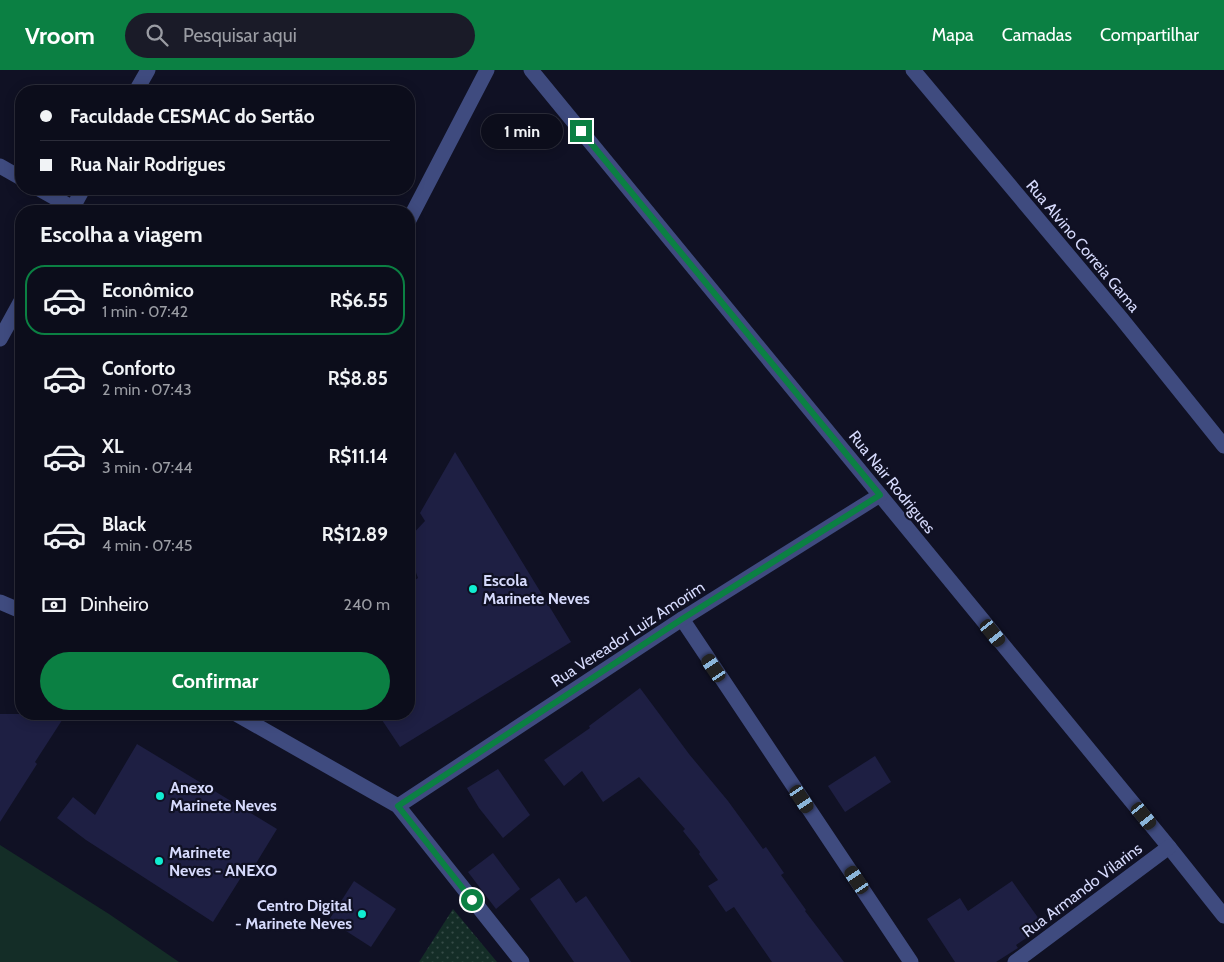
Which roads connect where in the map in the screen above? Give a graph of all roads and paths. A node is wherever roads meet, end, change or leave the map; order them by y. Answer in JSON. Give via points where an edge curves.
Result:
{"nodes":[{"id":1,"x":148,"y":70,"type":"edge"},
{"id":2,"x":487,"y":70,"type":"edge"},
{"id":3,"x":531,"y":70,"type":"edge"},
{"id":4,"x":913,"y":70,"type":"edge"},
{"id":5,"x":139,"y":85,"type":"edge"},
{"id":6,"x":0,"y":166,"type":"edge"},
{"id":7,"x":15,"y":175,"type":"edge"},
{"id":8,"x":48,"y":195,"type":"edge"},
{"id":9,"x":64,"y":205,"type":"edge"},
{"id":10,"x":415,"y":208,"type":"edge"},
{"id":11,"x":15,"y":311,"type":"edge"},
{"id":12,"x":0,"y":339,"type":"edge"},
{"id":13,"x":1224,"y":446,"type":"edge"},
{"id":14,"x":880,"y":495,"type":"junction"},
{"id":15,"x":0,"y":602,"type":"edge"},
{"id":16,"x":15,"y":608,"type":"edge"},
{"id":17,"x":682,"y":619,"type":"junction"},
{"id":18,"x":247,"y":720,"type":"edge"},
{"id":19,"x":398,"y":806,"type":"junction"},
{"id":20,"x":1169,"y":847,"type":"junction"},
{"id":21,"x":1224,"y":916,"type":"edge"},
{"id":22,"x":522,"y":962,"type":"edge"},
{"id":23,"x":911,"y":962,"type":"edge"},
{"id":24,"x":1015,"y":962,"type":"edge"}],
"edges":[{"from":1,"to":5,"type":"street"},
{"from":2,"to":10,"type":"street"},
{"from":3,"to":14,"type":"street","name":"Rua Nair Rodrigues"},
{"from":4,"to":13,"type":"street","name":"Rua Alvino Correia Gama"},
{"from":6,"to":7,"type":"street"},
{"from":8,"to":9,"type":"street"},
{"from":11,"to":12,"type":"street"},
{"from":14,"to":17,"type":"street","name":"Rua Vereador Luiz Amorim"},
{"from":14,"to":20,"type":"street","name":"Rua Nair Rodrigues"},
{"from":15,"to":16,"type":"street"},
{"from":17,"to":19,"type":"street","name":"Rua Vereador Luiz Amorim"},
{"from":17,"to":23,"type":"street"},
{"from":18,"to":19,"type":"street"},
{"from":19,"to":22,"type":"street"},
{"from":20,"to":21,"type":"street","name":"Rua Nair Rodrigues"},
{"from":20,"to":24,"type":"street","name":"Rua Armando Vilarins"}]}
